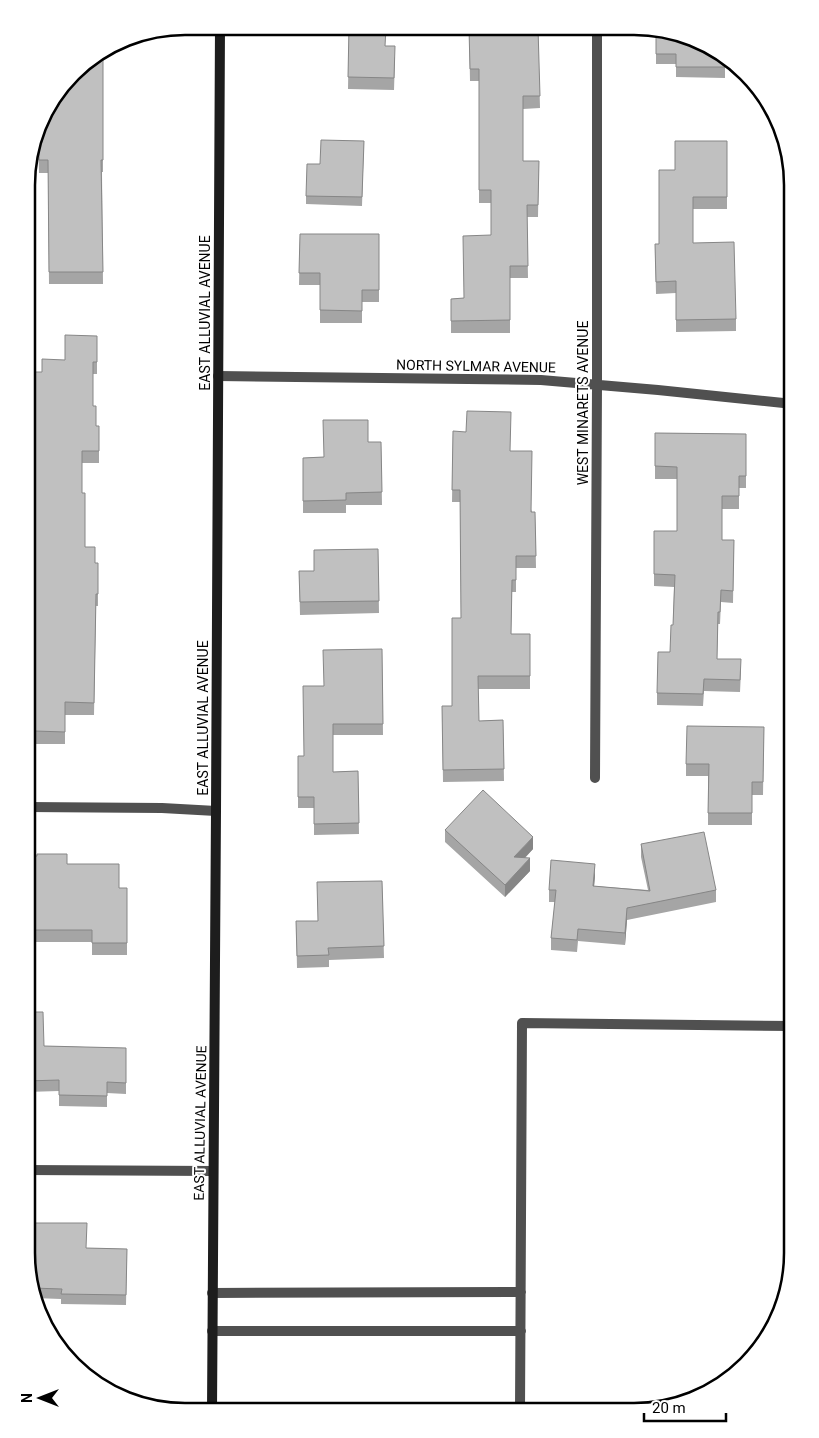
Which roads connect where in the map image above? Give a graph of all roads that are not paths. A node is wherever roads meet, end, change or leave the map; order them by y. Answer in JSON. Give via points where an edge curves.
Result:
{"nodes":[{"id":1,"x":220,"y":35,"type":"edge"},
{"id":2,"x":597,"y":35,"type":"edge"},
{"id":3,"x":218,"y":376,"type":"junction"},
{"id":4,"x":597,"y":385,"type":"junction"},
{"id":5,"x":784,"y":403,"type":"edge"},
{"id":6,"x":595,"y":778,"type":"dead end"},
{"id":7,"x":35,"y":807,"type":"edge"},
{"id":8,"x":216,"y":811,"type":"junction"},
{"id":9,"x":784,"y":1026,"type":"edge"},
{"id":10,"x":35,"y":1170,"type":"edge"},
{"id":11,"x":213,"y":1171,"type":"junction"},
{"id":12,"x":521,"y":1292,"type":"junction"},
{"id":13,"x":212,"y":1293,"type":"junction"},
{"id":14,"x":212,"y":1331,"type":"junction"},
{"id":15,"x":521,"y":1331,"type":"junction"},
{"id":16,"x":212,"y":1403,"type":"edge"},
{"id":17,"x":520,"y":1403,"type":"edge"}],
"edges":[{"from":1,"to":3,"type":"street","name":"EAST ALLUVIAL AVENUE"},
{"from":2,"to":4,"type":"street","name":"WEST MINARETS AVENUE"},
{"from":3,"to":4,"type":"street","name":"NORTH SYLMAR AVENUE","via":[[541,380]]},
{"from":3,"to":8,"type":"street","name":"EAST ALLUVIAL AVENUE"},
{"from":4,"to":5,"type":"street","name":"NORTH SYLMAR AVENUE"},
{"from":4,"to":6,"type":"street","name":"WEST MINARETS AVENUE"},
{"from":7,"to":8,"type":"street"},
{"from":8,"to":11,"type":"street","name":"EAST ALLUVIAL AVENUE"},
{"from":9,"to":12,"type":"street","via":[[522,1023]]},
{"from":10,"to":11,"type":"street"},
{"from":11,"to":13,"type":"street","name":"EAST ALLUVIAL AVENUE"},
{"from":12,"to":13,"type":"street"},
{"from":12,"to":15,"type":"street"},
{"from":13,"to":14,"type":"street","name":"EAST ALLUVIAL AVENUE"},
{"from":14,"to":15,"type":"street"},
{"from":14,"to":16,"type":"street","name":"EAST ALLUVIAL AVENUE"},
{"from":15,"to":17,"type":"street"}]}
